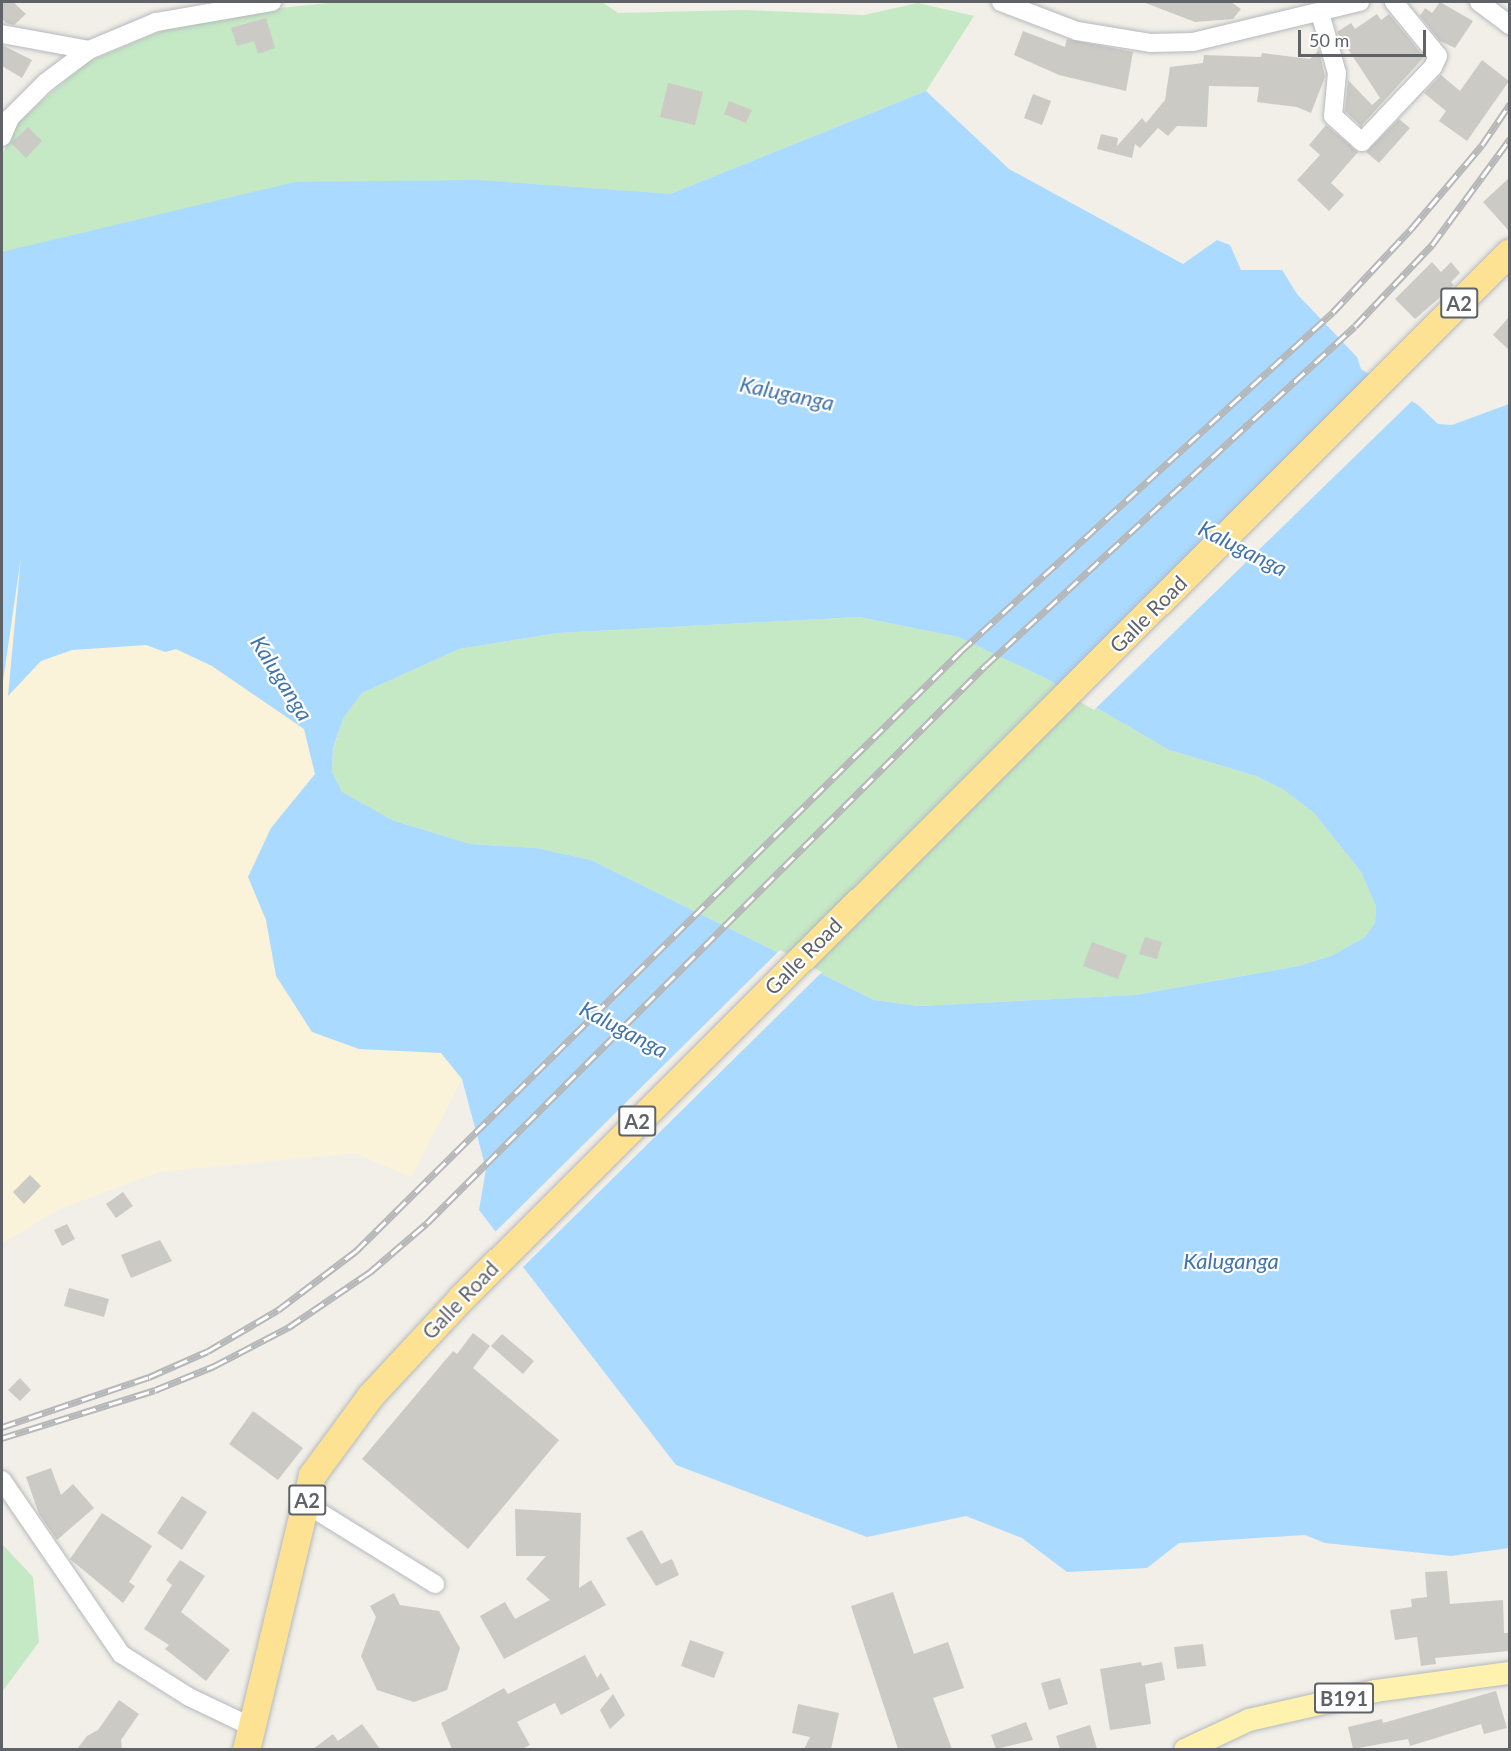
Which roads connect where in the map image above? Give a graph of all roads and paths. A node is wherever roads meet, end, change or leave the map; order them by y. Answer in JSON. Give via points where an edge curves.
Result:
{"nodes":[{"id":1,"x":272,"y":2,"type":"edge"},
{"id":2,"x":1001,"y":2,"type":"edge"},
{"id":3,"x":1360,"y":2,"type":"edge"},
{"id":4,"x":1394,"y":2,"type":"edge"},
{"id":5,"x":1479,"y":2,"type":"edge"},
{"id":6,"x":1026,"y":5,"type":"edge"},
{"id":7,"x":1320,"y":13,"type":"junction"},
{"id":8,"x":1509,"y":25,"type":"edge"},
{"id":9,"x":2,"y":34,"type":"edge"},
{"id":10,"x":89,"y":50,"type":"junction"},
{"id":11,"x":2,"y":137,"type":"edge"},
{"id":12,"x":1509,"y":252,"type":"edge"},
{"id":13,"x":2,"y":1480,"type":"edge"},
{"id":14,"x":306,"y":1504,"type":"junction"},
{"id":15,"x":435,"y":1584,"type":"dead end"},
{"id":16,"x":1509,"y":1673,"type":"edge"},
{"id":17,"x":249,"y":1738,"type":"edge"},
{"id":18,"x":1185,"y":1749,"type":"edge"}],
"edges":[{"from":1,"to":10,"type":"street","via":[[156,22]]},
{"from":2,"to":6,"type":"street"},
{"from":3,"to":7,"type":"street"},
{"from":4,"to":7,"type":"street","via":[[1438,56],[1433,67],[1362,142],[1333,116],[1337,73]]},
{"from":5,"to":8,"type":"street"},
{"from":6,"to":7,"type":"street","via":[[1077,31],[1150,43],[1194,42]]},
{"from":9,"to":10,"type":"street"},
{"from":10,"to":11,"type":"street","via":[[45,82],[10,117]]},
{"from":12,"to":14,"type":"highway","name":"Galle Road","number":"A2","via":[[461,1298],[340,1433],[312,1475]]},
{"from":13,"to":17,"type":"street","via":[[121,1653]]},
{"from":14,"to":15,"type":"street"},
{"from":14,"to":17,"type":"highway","name":"Galle Road","number":"A2"},
{"from":16,"to":18,"type":"main road","number":"B191","via":[[1376,1691],[1248,1720]]}]}
